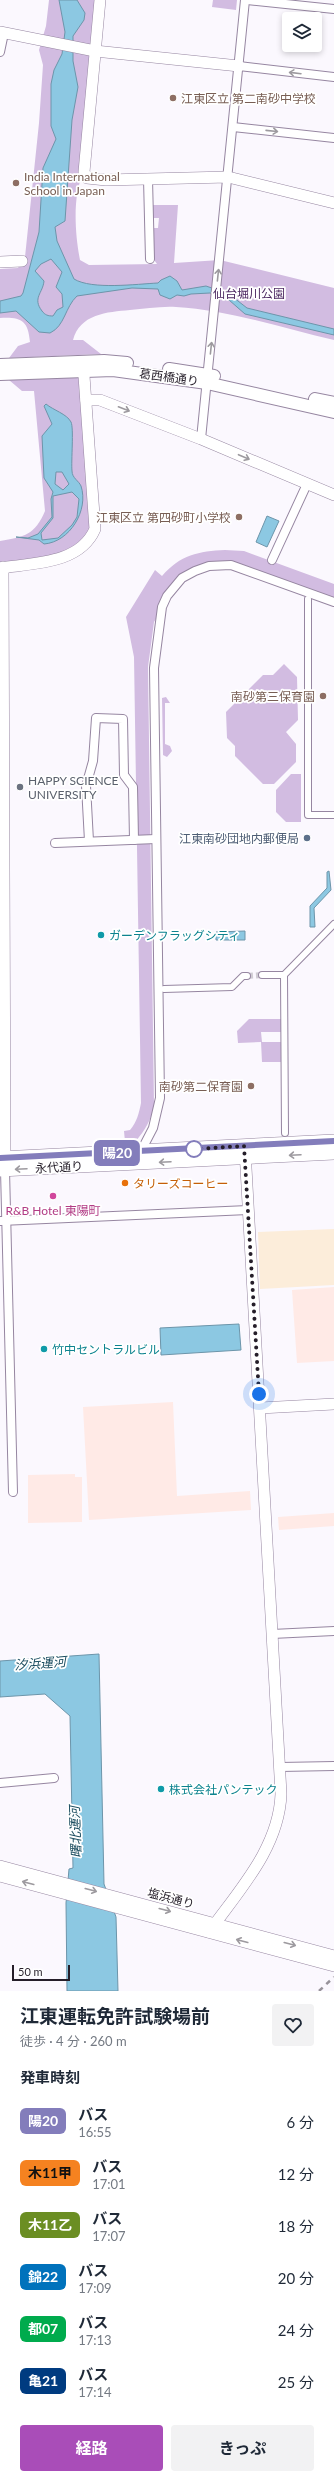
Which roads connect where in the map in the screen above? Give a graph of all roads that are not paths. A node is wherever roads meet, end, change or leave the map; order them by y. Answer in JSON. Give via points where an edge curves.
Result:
{"nodes":[{"id":1,"x":100,"y":0,"type":"edge"},
{"id":2,"x":246,"y":0,"type":"edge"},
{"id":3,"x":334,"y":9,"type":"edge"},
{"id":4,"x":2,"y":32,"type":"edge"},
{"id":5,"x":95,"y":51,"type":"junction"},
{"id":6,"x":0,"y":52,"type":"edge"},
{"id":7,"x":239,"y":66,"type":"junction"},
{"id":8,"x":334,"y":77,"type":"edge"},
{"id":9,"x":233,"y":127,"type":"junction"},
{"id":10,"x":334,"y":138,"type":"edge"},
{"id":11,"x":228,"y":177,"type":"junction"},
{"id":12,"x":148,"y":179,"type":"junction"},
{"id":13,"x":334,"y":203,"type":"edge"},
{"id":14,"x":150,"y":260,"type":"dead end"},
{"id":15,"x":22,"y":261,"type":"dead end"},
{"id":16,"x":0,"y":262,"type":"edge"},
{"id":17,"x":0,"y":365,"type":"edge"},
{"id":18,"x":84,"y":366,"type":"junction"},
{"id":19,"x":0,"y":374,"type":"edge"},
{"id":20,"x":208,"y":378,"type":"junction"},
{"id":21,"x":86,"y":400,"type":"junction"},
{"id":22,"x":334,"y":403,"type":"edge"},
{"id":23,"x":334,"y":412,"type":"edge"},
{"id":24,"x":201,"y":439,"type":"junction"},
{"id":25,"x":307,"y":484,"type":"junction"},
{"id":26,"x":334,"y":495,"type":"edge"},
{"id":27,"x":272,"y":560,"type":"dead end"},
{"id":28,"x":1,"y":567,"type":"edge"},
{"id":29,"x":308,"y":599,"type":"dead end"},
{"id":30,"x":334,"y":602,"type":"edge"},
{"id":31,"x":334,"y":815,"type":"edge"},
{"id":32,"x":156,"y":839,"type":"junction"},
{"id":33,"x":134,"y":840,"type":"junction"},
{"id":34,"x":89,"y":841,"type":"junction"},
{"id":35,"x":55,"y":843,"type":"dead end"},
{"id":36,"x":2,"y":846,"type":"edge"},
{"id":37,"x":334,"y":924,"type":"edge"},
{"id":38,"x":284,"y":975,"type":"junction"},
{"id":39,"x":247,"y":976,"type":"tunnel mouth"},
{"id":40,"x":262,"y":976,"type":"tunnel mouth"},
{"id":41,"x":164,"y":989,"type":"dead end"},
{"id":42,"x":2,"y":999,"type":"edge"},
{"id":43,"x":285,"y":1133,"type":"dead end"},
{"id":44,"x":334,"y":1141,"type":"edge"},
{"id":45,"x":141,"y":1151,"type":"junction"},
{"id":46,"x":245,"y":1152,"type":"junction"},
{"id":47,"x":334,"y":1153,"type":"edge"},
{"id":48,"x":2,"y":1164,"type":"edge"},
{"id":49,"x":134,"y":1164,"type":"junction"},
{"id":50,"x":248,"y":1210,"type":"junction"},
{"id":51,"x":3,"y":1221,"type":"edge"},
{"id":52,"x":0,"y":1345,"type":"edge"},
{"id":53,"x":9,"y":1345,"type":"junction"},
{"id":54,"x":334,"y":1404,"type":"edge"},
{"id":55,"x":260,"y":1408,"type":"junction"},
{"id":56,"x":14,"y":1492,"type":"dead end"},
{"id":57,"x":334,"y":1631,"type":"edge"},
{"id":58,"x":272,"y":1634,"type":"junction"},
{"id":59,"x":334,"y":1766,"type":"edge"},
{"id":60,"x":280,"y":1767,"type":"junction"},
{"id":61,"x":54,"y":1778,"type":"dead end"},
{"id":62,"x":0,"y":1783,"type":"edge"},
{"id":63,"x":0,"y":1866,"type":"edge"},
{"id":64,"x":0,"y":1876,"type":"edge"},
{"id":65,"x":55,"y":1885,"type":"junction"},
{"id":66,"x":212,"y":1928,"type":"junction"},
{"id":67,"x":334,"y":1956,"type":"edge"},
{"id":68,"x":334,"y":1966,"type":"edge"}],
"edges":[{"from":1,"to":5,"type":"street"},
{"from":2,"to":3,"type":"street"},
{"from":2,"to":7,"type":"street"},
{"from":4,"to":5,"type":"street"},
{"from":4,"to":6,"type":"street"},
{"from":5,"to":7,"type":"street"},
{"from":5,"to":12,"type":"street","via":[[85,175],[91,180]]},
{"from":8,"to":7,"type":"street","one_way":true},
{"from":7,"to":9,"type":"street"},
{"from":9,"to":10,"type":"street","one_way":true},
{"from":9,"to":11,"type":"street"},
{"from":11,"to":12,"type":"street"},
{"from":11,"to":13,"type":"street"},
{"from":20,"to":11,"type":"street","one_way":true},
{"from":12,"to":14,"type":"street"},
{"from":15,"to":16,"type":"street"},
{"from":17,"to":18,"type":"main road","name":"葛西橋通り"},
{"from":18,"to":19,"type":"main road","name":"葛西橋通り"},
{"from":18,"to":20,"type":"main road","name":"葛西橋通り","via":[[113,361]]},
{"from":18,"to":21,"type":"street"},
{"from":20,"to":22,"type":"main road","name":"葛西橋通り"},
{"from":20,"to":23,"type":"main road","name":"葛西橋通り"},
{"from":20,"to":24,"type":"street"},
{"from":21,"to":24,"type":"street","one_way":true,"via":[[100,400]]},
{"from":21,"to":28,"type":"street","via":[[95,523],[92,536],[85,546],[66,557]]},
{"from":24,"to":25,"type":"street","one_way":true},
{"from":25,"to":26,"type":"street"},
{"from":25,"to":27,"type":"street"},
{"from":28,"to":36,"type":"street"},
{"from":29,"to":31,"type":"street","via":[[308,815]]},
{"from":30,"to":32,"type":"street","via":[[242,569],[220,565],[195,571],[182,578],[167,596],[162,607],[154,668]]},
{"from":32,"to":33,"type":"street"},
{"from":32,"to":45,"type":"street","via":[[160,1098],[158,1116]]},
{"from":33,"to":34,"type":"street"},
{"from":33,"to":34,"type":"street","via":[[133,787],[124,775],[123,719],[96,718],[93,761],[86,786]]},
{"from":34,"to":35,"type":"street"},
{"from":36,"to":42,"type":"street"},
{"from":37,"to":38,"type":"street"},
{"from":38,"to":40,"type":"street"},
{"from":38,"to":43,"type":"street"},
{"from":39,"to":41,"type":"street","via":[[243,976],[232,987]]},
{"from":42,"to":48,"type":"street"},
{"from":44,"to":46,"type":"main road","name":"永代通り"},
{"from":45,"to":46,"type":"main road","name":"永代通り"},
{"from":45,"to":48,"type":"main road","name":"永代通り"},
{"from":45,"to":49,"type":"street"},
{"from":47,"to":46,"type":"main road","name":"永代通り","one_way":true},
{"from":46,"to":49,"type":"main road","name":"永代通り","one_way":true},
{"from":46,"to":50,"type":"street"},
{"from":49,"to":48,"type":"main road","name":"永代通り","one_way":true},
{"from":48,"to":51,"type":"street"},
{"from":50,"to":51,"type":"street"},
{"from":50,"to":55,"type":"street"},
{"from":51,"to":53,"type":"street"},
{"from":52,"to":53,"type":"street"},
{"from":53,"to":56,"type":"street"},
{"from":54,"to":55,"type":"street"},
{"from":55,"to":58,"type":"street"},
{"from":57,"to":58,"type":"street"},
{"from":58,"to":60,"type":"street"},
{"from":59,"to":60,"type":"street"},
{"from":60,"to":66,"type":"street","via":[[281,1808],[272,1839]]},
{"from":61,"to":62,"type":"street"},
{"from":63,"to":65,"type":"street","name":"塩浜通り"},
{"from":65,"to":64,"type":"street","name":"塩浜通り","one_way":true},
{"from":65,"to":66,"type":"street","name":"塩浜通り"},
{"from":66,"to":67,"type":"street","name":"塩浜通り","one_way":true},
{"from":68,"to":66,"type":"street","name":"塩浜通り","one_way":true}]}
